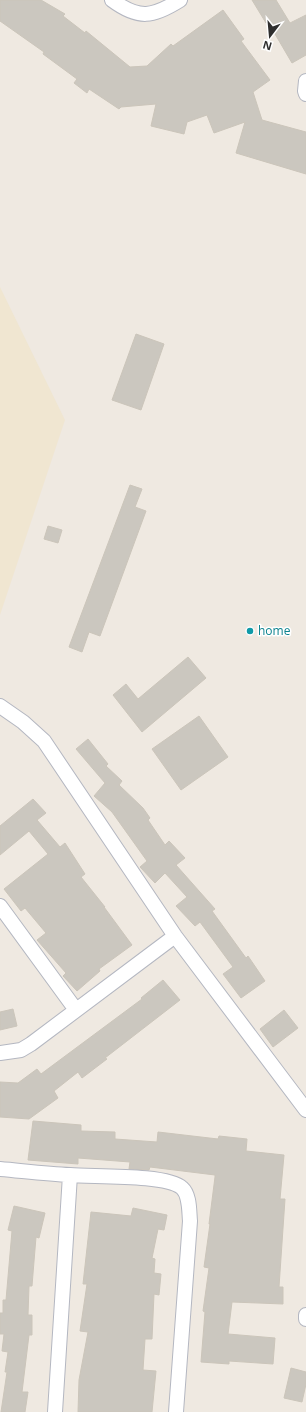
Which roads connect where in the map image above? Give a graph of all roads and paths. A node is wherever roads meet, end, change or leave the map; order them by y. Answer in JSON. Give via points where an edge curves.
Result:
{"nodes":[{"id":1,"x":112,"y":0,"type":"edge"},
{"id":2,"x":180,"y":0,"type":"edge"},
{"id":3,"x":306,"y":81,"type":"edge"},
{"id":4,"x":306,"y":94,"type":"edge"},
{"id":5,"x":0,"y":706,"type":"edge"},
{"id":6,"x":0,"y":906,"type":"edge"},
{"id":7,"x":175,"y":936,"type":"junction"},
{"id":8,"x":76,"y":1010,"type":"junction"},
{"id":9,"x":0,"y":1053,"type":"edge"},
{"id":10,"x":306,"y":1110,"type":"edge"},
{"id":11,"x":0,"y":1169,"type":"edge"},
{"id":12,"x":70,"y":1176,"type":"junction"},
{"id":13,"x":306,"y":1316,"type":"edge"},
{"id":14,"x":306,"y":1319,"type":"edge"},
{"id":15,"x":55,"y":1412,"type":"edge"},
{"id":16,"x":176,"y":1412,"type":"edge"}],
"edges":[{"from":1,"to":2,"type":"street","via":[[135,12],[146,14],[158,13]]},
{"from":3,"to":4,"type":"street"},
{"from":5,"to":7,"type":"street","via":[[44,741]]},
{"from":6,"to":8,"type":"street"},
{"from":7,"to":8,"type":"street"},
{"from":7,"to":10,"type":"street"},
{"from":8,"to":9,"type":"street","via":[[21,1050]]},
{"from":11,"to":12,"type":"street"},
{"from":12,"to":15,"type":"street"},
{"from":12,"to":16,"type":"street","via":[[154,1179],[174,1183],[183,1188],[188,1200],[190,1220]]},
{"from":13,"to":14,"type":"street"}]}
